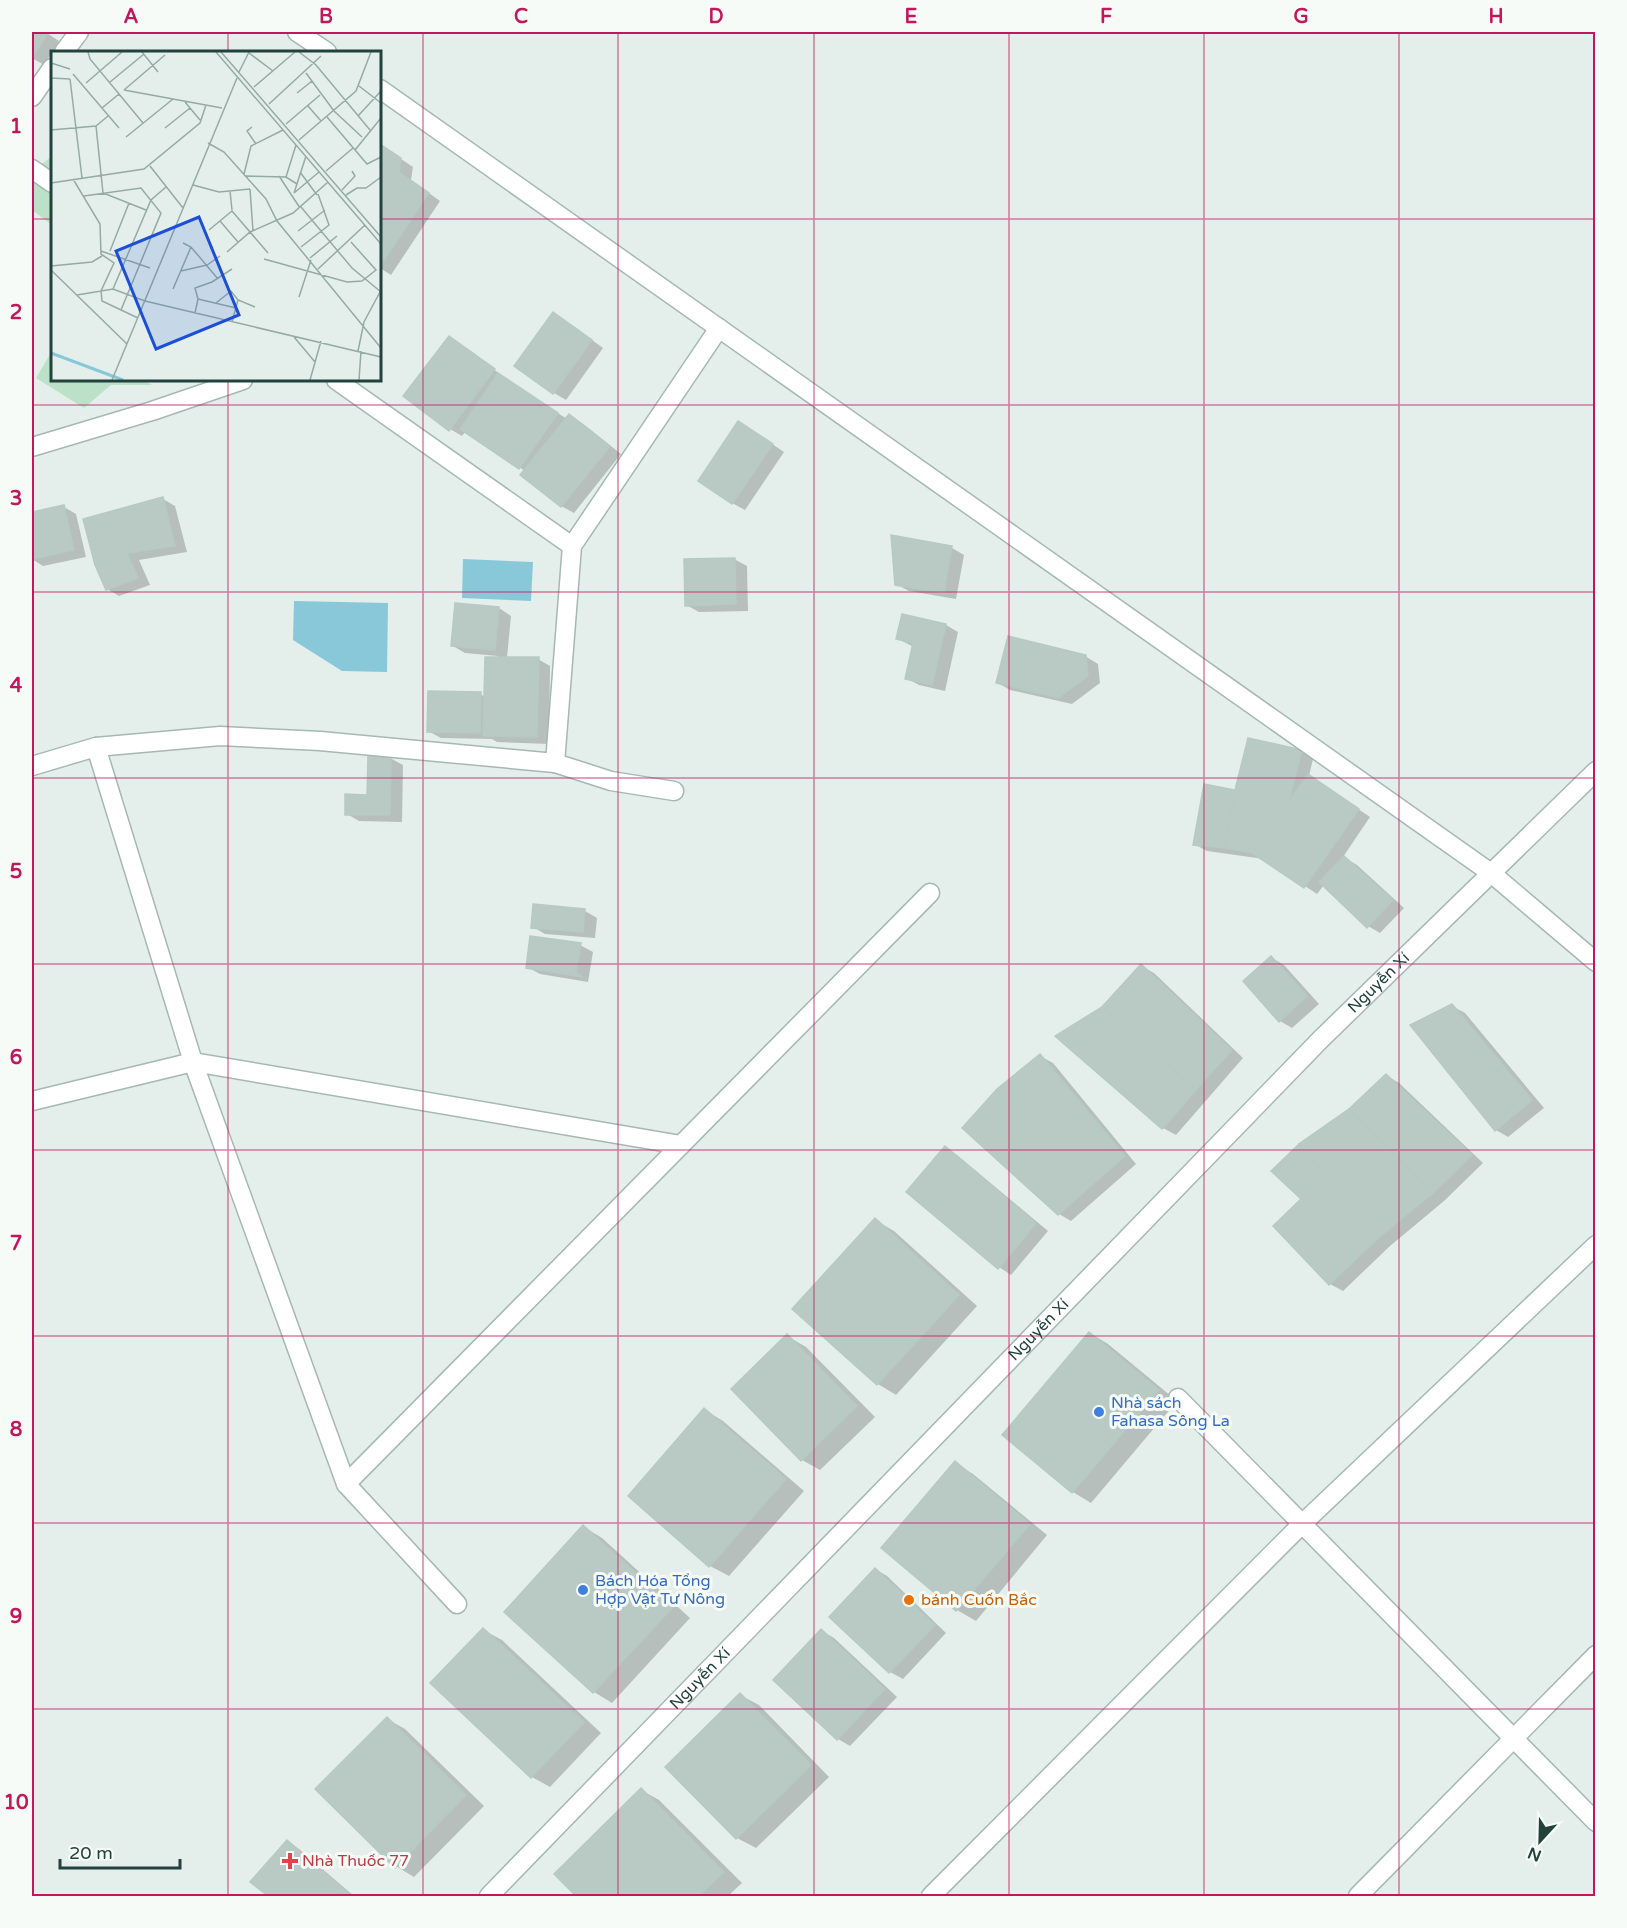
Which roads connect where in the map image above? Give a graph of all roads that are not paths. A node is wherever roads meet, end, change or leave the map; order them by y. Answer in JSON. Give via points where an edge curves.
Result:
{"nodes":[{"id":1,"x":79,"y":32,"type":"edge"},
{"id":2,"x":297,"y":32,"type":"edge"},
{"id":3,"x":65,"y":51,"type":"edge"},
{"id":4,"x":326,"y":51,"type":"edge"},
{"id":5,"x":51,"y":69,"type":"edge"},
{"id":6,"x":381,"y":90,"type":"edge"},
{"id":7,"x":32,"y":97,"type":"edge"},
{"id":8,"x":32,"y":169,"type":"edge"},
{"id":9,"x":51,"y":182,"type":"edge"},
{"id":10,"x":719,"y":328,"type":"junction"},
{"id":11,"x":240,"y":381,"type":"edge"},
{"id":12,"x":337,"y":381,"type":"edge"},
{"id":13,"x":32,"y":447,"type":"edge"},
{"id":14,"x":572,"y":546,"type":"junction"},
{"id":15,"x":96,"y":747,"type":"junction"},
{"id":16,"x":555,"y":763,"type":"junction"},
{"id":17,"x":32,"y":766,"type":"edge"},
{"id":18,"x":1596,"y":771,"type":"edge"},
{"id":19,"x":674,"y":791,"type":"dead end"},
{"id":20,"x":1491,"y":873,"type":"junction"},
{"id":21,"x":930,"y":893,"type":"dead end"},
{"id":22,"x":1596,"y":962,"type":"edge"},
{"id":23,"x":193,"y":1062,"type":"junction"},
{"id":24,"x":32,"y":1101,"type":"edge"},
{"id":25,"x":681,"y":1145,"type":"junction"},
{"id":26,"x":1596,"y":1245,"type":"edge"},
{"id":27,"x":1178,"y":1398,"type":"dead end"},
{"id":28,"x":346,"y":1484,"type":"junction"},
{"id":29,"x":1302,"y":1524,"type":"junction"},
{"id":30,"x":457,"y":1604,"type":"dead end"},
{"id":31,"x":1596,"y":1655,"type":"edge"},
{"id":32,"x":1513,"y":1739,"type":"junction"},
{"id":33,"x":1596,"y":1822,"type":"edge"},
{"id":34,"x":489,"y":1896,"type":"edge"},
{"id":35,"x":931,"y":1896,"type":"edge"},
{"id":36,"x":1358,"y":1896,"type":"edge"}],
"edges":[{"from":1,"to":3,"type":"street"},
{"from":2,"to":4,"type":"street"},
{"from":5,"to":7,"type":"street"},
{"from":6,"to":10,"type":"street"},
{"from":8,"to":9,"type":"street"},
{"from":10,"to":14,"type":"street"},
{"from":10,"to":20,"type":"street"},
{"from":11,"to":13,"type":"street"},
{"from":12,"to":14,"type":"street"},
{"from":14,"to":16,"type":"street"},
{"from":15,"to":16,"type":"street","via":[[220,736],[320,741]]},
{"from":15,"to":17,"type":"street"},
{"from":15,"to":23,"type":"street"},
{"from":16,"to":19,"type":"street","via":[[611,781]]},
{"from":18,"to":20,"type":"street","name":"Nguyễn Xí"},
{"from":20,"to":22,"type":"street"},
{"from":20,"to":34,"type":"street","name":"Nguyễn Xí","via":[[1321,1039]]},
{"from":21,"to":25,"type":"street"},
{"from":23,"to":24,"type":"street"},
{"from":23,"to":25,"type":"street"},
{"from":23,"to":28,"type":"street"},
{"from":25,"to":28,"type":"street"},
{"from":26,"to":29,"type":"street"},
{"from":27,"to":29,"type":"street"},
{"from":28,"to":30,"type":"street"},
{"from":29,"to":32,"type":"street"},
{"from":29,"to":35,"type":"street"},
{"from":31,"to":32,"type":"street"},
{"from":32,"to":33,"type":"street"},
{"from":32,"to":36,"type":"street"}]}
